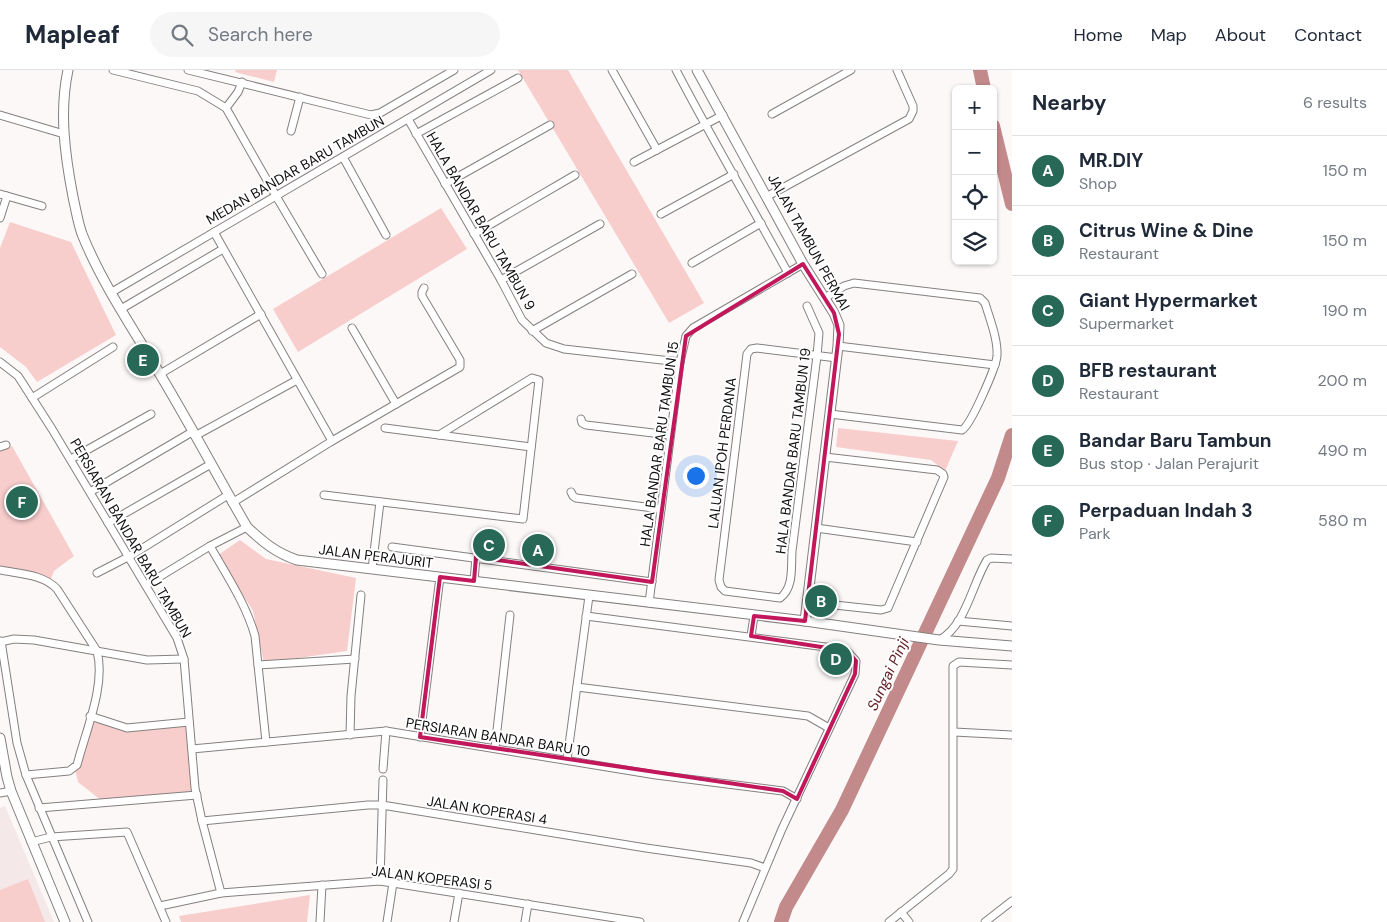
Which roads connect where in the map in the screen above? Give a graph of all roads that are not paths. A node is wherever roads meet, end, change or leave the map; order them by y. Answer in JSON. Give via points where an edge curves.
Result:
{"nodes":[{"id":1,"x":68,"y":70,"type":"edge"},
{"id":2,"x":113,"y":70,"type":"edge"},
{"id":3,"x":188,"y":70,"type":"edge"},
{"id":4,"x":490,"y":70,"type":"edge"},
{"id":5,"x":612,"y":70,"type":"edge"},
{"id":6,"x":676,"y":70,"type":"edge"},
{"id":7,"x":697,"y":70,"type":"edge"},
{"id":8,"x":851,"y":70,"type":"edge"},
{"id":9,"x":897,"y":70,"type":"edge"},
{"id":10,"x":451,"y":71,"type":"edge"},
{"id":11,"x":518,"y":78,"type":"dead end"},
{"id":12,"x":242,"y":82,"type":"junction"},
{"id":13,"x":300,"y":97,"type":"junction"},
{"id":14,"x":226,"y":108,"type":"junction"},
{"id":15,"x":772,"y":114,"type":"dead end"},
{"id":16,"x":0,"y":115,"type":"edge"},
{"id":17,"x":723,"y":115,"type":"junction"},
{"id":18,"x":408,"y":119,"type":"junction"},
{"id":19,"x":550,"y":125,"type":"dead end"},
{"id":20,"x":705,"y":126,"type":"junction"},
{"id":21,"x":291,"y":131,"type":"dead end"},
{"id":22,"x":64,"y":134,"type":"junction"},
{"id":23,"x":416,"y":134,"type":"junction"},
{"id":24,"x":657,"y":150,"type":"junction"},
{"id":25,"x":343,"y":157,"type":"junction"},
{"id":26,"x":634,"y":162,"type":"dead end"},
{"id":27,"x":734,"y":174,"type":"junction"},
{"id":28,"x":575,"y":176,"type":"dead end"},
{"id":29,"x":445,"y":184,"type":"junction"},
{"id":30,"x":4,"y":195,"type":"edge"},
{"id":31,"x":276,"y":196,"type":"junction"},
{"id":32,"x":766,"y":197,"type":"junction"},
{"id":33,"x":42,"y":206,"type":"dead end"},
{"id":34,"x":661,"y":214,"type":"dead end"},
{"id":35,"x":0,"y":218,"type":"edge"},
{"id":36,"x":761,"y":223,"type":"junction"},
{"id":37,"x":600,"y":224,"type":"dead end"},
{"id":38,"x":214,"y":232,"type":"junction"},
{"id":39,"x":474,"y":234,"type":"junction"},
{"id":40,"x":386,"y":236,"type":"dead end"},
{"id":41,"x":223,"y":250,"type":"junction"},
{"id":42,"x":692,"y":263,"type":"dead end"},
{"id":43,"x":803,"y":264,"type":"junction"},
{"id":44,"x":788,"y":273,"type":"junction"},
{"id":45,"x":322,"y":274,"type":"dead end"},
{"id":46,"x":632,"y":274,"type":"dead end"},
{"id":47,"x":501,"y":280,"type":"junction"},
{"id":48,"x":424,"y":288,"type":"dead end"},
{"id":49,"x":112,"y":292,"type":"junction"},
{"id":50,"x":825,"y":298,"type":"junction"},
{"id":51,"x":807,"y":306,"type":"dead end"},
{"id":52,"x":121,"y":309,"type":"junction"},
{"id":53,"x":261,"y":314,"type":"junction"},
{"id":54,"x":352,"y":328,"type":"dead end"},
{"id":55,"x":532,"y":331,"type":"junction"},
{"id":56,"x":838,"y":346,"type":"junction"},
{"id":57,"x":113,"y":347,"type":"dead end"},
{"id":58,"x":817,"y":356,"type":"junction"},
{"id":59,"x":837,"y":358,"type":"junction"},
{"id":60,"x":0,"y":362,"type":"edge"},
{"id":61,"x":680,"y":362,"type":"junction"},
{"id":62,"x":995,"y":365,"type":"junction"},
{"id":63,"x":160,"y":374,"type":"junction"},
{"id":64,"x":297,"y":380,"type":"junction"},
{"id":65,"x":32,"y":398,"type":"junction"},
{"id":66,"x":396,"y":404,"type":"junction"},
{"id":67,"x":151,"y":414,"type":"dead end"},
{"id":68,"x":830,"y":414,"type":"junction"},
{"id":69,"x":581,"y":419,"type":"dead end"},
{"id":70,"x":385,"y":428,"type":"dead end"},
{"id":71,"x":194,"y":434,"type":"junction"},
{"id":72,"x":439,"y":435,"type":"junction"},
{"id":73,"x":670,"y":435,"type":"junction"},
{"id":74,"x":332,"y":441,"type":"junction"},
{"id":75,"x":531,"y":447,"type":"junction"},
{"id":76,"x":825,"y":457,"type":"junction"},
{"id":77,"x":71,"y":459,"type":"junction"},
{"id":78,"x":211,"y":464,"type":"junction"},
{"id":79,"x":90,"y":492,"type":"junction"},
{"id":80,"x":572,"y":492,"type":"dead end"},
{"id":81,"x":324,"y":495,"type":"dead end"},
{"id":82,"x":230,"y":499,"type":"junction"},
{"id":83,"x":380,"y":502,"type":"junction"},
{"id":84,"x":661,"y":509,"type":"junction"},
{"id":85,"x":108,"y":523,"type":"junction"},
{"id":86,"x":247,"y":528,"type":"junction"},
{"id":87,"x":816,"y":528,"type":"junction"},
{"id":88,"x":917,"y":542,"type":"junction"},
{"id":89,"x":210,"y":546,"type":"junction"},
{"id":90,"x":392,"y":547,"type":"dead end"},
{"id":91,"x":130,"y":556,"type":"junction"},
{"id":92,"x":476,"y":557,"type":"junction"},
{"id":93,"x":1012,"y":559,"type":"edge"},
{"id":94,"x":372,"y":568,"type":"junction"},
{"id":95,"x":0,"y":570,"type":"edge"},
{"id":96,"x":98,"y":573,"type":"dead end"},
{"id":97,"x":440,"y":577,"type":"junction"},
{"id":98,"x":474,"y":581,"type":"junction"},
{"id":99,"x":652,"y":582,"type":"junction"},
{"id":100,"x":146,"y":585,"type":"junction"},
{"id":101,"x":362,"y":595,"type":"dead end"},
{"id":102,"x":589,"y":596,"type":"junction"},
{"id":103,"x":780,"y":598,"type":"joint"},
{"id":104,"x":807,"y":602,"type":"junction"},
{"id":105,"x":649,"y":603,"type":"junction"},
{"id":106,"x":510,"y":615,"type":"dead end"},
{"id":107,"x":586,"y":616,"type":"junction"},
{"id":108,"x":754,"y":616,"type":"junction"},
{"id":109,"x":805,"y":621,"type":"junction"},
{"id":110,"x":958,"y":621,"type":"junction"},
{"id":111,"x":1012,"y":626,"type":"edge"},
{"id":112,"x":751,"y":636,"type":"junction"},
{"id":113,"x":939,"y":640,"type":"junction"},
{"id":114,"x":1,"y":642,"type":"edge"},
{"id":115,"x":1012,"y":646,"type":"edge"},
{"id":116,"x":97,"y":651,"type":"junction"},
{"id":117,"x":184,"y":659,"type":"junction"},
{"id":118,"x":355,"y":659,"type":"junction"},
{"id":119,"x":258,"y":665,"type":"junction"},
{"id":120,"x":1012,"y":666,"type":"edge"},
{"id":121,"x":577,"y":687,"type":"junction"},
{"id":122,"x":90,"y":716,"type":"junction"},
{"id":123,"x":189,"y":722,"type":"junction"},
{"id":124,"x":829,"y":728,"type":"junction"},
{"id":125,"x":386,"y":731,"type":"junction"},
{"id":126,"x":954,"y":732,"type":"junction"},
{"id":127,"x":350,"y":734,"type":"junction"},
{"id":128,"x":1012,"y":735,"type":"edge"},
{"id":129,"x":420,"y":737,"type":"junction"},
{"id":130,"x":0,"y":738,"type":"edge"},
{"id":131,"x":266,"y":742,"type":"junction"},
{"id":132,"x":495,"y":748,"type":"junction"},
{"id":133,"x":192,"y":749,"type":"junction"},
{"id":134,"x":567,"y":760,"type":"junction"},
{"id":135,"x":383,"y":769,"type":"dead end"},
{"id":136,"x":26,"y":775,"type":"junction"},
{"id":137,"x":383,"y":780,"type":"dead end"},
{"id":138,"x":11,"y":790,"type":"junction"},
{"id":139,"x":0,"y":793,"type":"edge"},
{"id":140,"x":196,"y":795,"type":"junction"},
{"id":141,"x":797,"y":799,"type":"junction"},
{"id":142,"x":382,"y":806,"type":"junction"},
{"id":143,"x":39,"y":808,"type":"junction"},
{"id":144,"x":202,"y":821,"type":"junction"},
{"id":145,"x":52,"y":838,"type":"junction"},
{"id":146,"x":31,"y":842,"type":"junction"},
{"id":147,"x":766,"y":868,"type":"junction"},
{"id":148,"x":380,"y":881,"type":"junction"},
{"id":149,"x":393,"y":884,"type":"junction"},
{"id":150,"x":322,"y":885,"type":"junction"},
{"id":151,"x":221,"y":894,"type":"junction"},
{"id":152,"x":459,"y":894,"type":"junction"},
{"id":153,"x":1012,"y":901,"type":"edge"},
{"id":154,"x":528,"y":904,"type":"junction"},
{"id":155,"x":160,"y":906,"type":"junction"},
{"id":156,"x":901,"y":912,"type":"junction"},
{"id":157,"x":65,"y":922,"type":"edge"},
{"id":158,"x":88,"y":922,"type":"edge"},
{"id":159,"x":166,"y":922,"type":"edge"},
{"id":160,"x":320,"y":922,"type":"edge"},
{"id":161,"x":388,"y":922,"type":"edge"},
{"id":162,"x":454,"y":922,"type":"edge"},
{"id":163,"x":525,"y":922,"type":"edge"},
{"id":164,"x":640,"y":922,"type":"edge"},
{"id":165,"x":743,"y":922,"type":"edge"},
{"id":166,"x":889,"y":922,"type":"edge"},
{"id":167,"x":909,"y":922,"type":"edge"},
{"id":168,"x":985,"y":922,"type":"edge"}],
"edges":[{"from":1,"to":22,"type":"street","name":"JALAN PERAJURIT","via":[[63,96]]},
{"from":2,"to":14,"type":"street","via":[[198,91]]},
{"from":3,"to":12,"type":"street"},
{"from":4,"to":18,"type":"street","name":"MEDAN BANDAR BARU TAMBUN"},
{"from":5,"to":24,"type":"street"},
{"from":6,"to":20,"type":"street"},
{"from":7,"to":17,"type":"street","name":"JALAN TAMBUN PERMAI"},
{"from":8,"to":15,"type":"street"},
{"from":9,"to":32,"type":"street","via":[[912,102],[912,115],[906,122]]},
{"from":10,"to":13,"type":"street","via":[[380,113],[371,115]]},
{"from":11,"to":23,"type":"street"},
{"from":12,"to":13,"type":"street"},
{"from":12,"to":14,"type":"street"},
{"from":13,"to":21,"type":"street"},
{"from":14,"to":31,"type":"street"},
{"from":16,"to":22,"type":"street"},
{"from":17,"to":20,"type":"street"},
{"from":17,"to":32,"type":"street","name":"JALAN TAMBUN PERMAI"},
{"from":18,"to":23,"type":"street","name":"HALA BANDAR BARU TAMBUN 9"},
{"from":18,"to":25,"type":"street","name":"MEDAN BANDAR BARU TAMBUN"},
{"from":19,"to":29,"type":"street"},
{"from":20,"to":24,"type":"street"},
{"from":20,"to":27,"type":"street"},
{"from":22,"to":49,"type":"street","name":"JALAN PERAJURIT","via":[[81,232]]},
{"from":23,"to":29,"type":"street","name":"HALA BANDAR BARU TAMBUN 9"},
{"from":24,"to":26,"type":"street"},
{"from":25,"to":31,"type":"street","name":"MEDAN BANDAR BARU TAMBUN"},
{"from":25,"to":40,"type":"street"},
{"from":27,"to":34,"type":"street"},
{"from":27,"to":36,"type":"street"},
{"from":28,"to":39,"type":"street"},
{"from":29,"to":39,"type":"street","name":"HALA BANDAR BARU TAMBUN 9"},
{"from":30,"to":33,"type":"street"},
{"from":30,"to":35,"type":"street"},
{"from":31,"to":38,"type":"street","name":"MEDAN BANDAR BARU TAMBUN"},
{"from":31,"to":45,"type":"street"},
{"from":32,"to":43,"type":"street","name":"JALAN TAMBUN PERMAI"},
{"from":36,"to":42,"type":"street"},
{"from":36,"to":44,"type":"street"},
{"from":37,"to":47,"type":"street"},
{"from":38,"to":41,"type":"street"},
{"from":38,"to":49,"type":"street","name":"MEDAN BANDAR BARU TAMBUN"},
{"from":39,"to":47,"type":"street","name":"HALA BANDAR BARU TAMBUN 9"},
{"from":41,"to":52,"type":"street"},
{"from":41,"to":53,"type":"street"},
{"from":43,"to":44,"type":"street","name":"HALA BANDAR BARU TAMBUN 15"},
{"from":43,"to":50,"type":"street","name":"JALAN TAMBUN PERMAI"},
{"from":44,"to":61,"type":"street","name":"HALA BANDAR BARU TAMBUN 15","via":[[691,330],[686,336]]},
{"from":46,"to":55,"type":"street"},
{"from":47,"to":55,"type":"street","name":"HALA BANDAR BARU TAMBUN 9","via":[[522,320]]},
{"from":48,"to":66,"type":"street","via":[[422,296],[461,365]]},
{"from":49,"to":52,"type":"street","name":"JALAN PERAJURIT"},
{"from":50,"to":56,"type":"street","name":"JALAN TAMBUN PERMAI","via":[[839,325]]},
{"from":50,"to":62,"type":"street","via":[[854,283],[980,298],[985,303],[995,341]]},
{"from":51,"to":58,"type":"street","name":"HALA BANDAR BARU TAMBUN 19","via":[[819,333]]},
{"from":52,"to":63,"type":"street","name":"JALAN PERAJURIT"},
{"from":53,"to":63,"type":"street"},
{"from":53,"to":64,"type":"street"},
{"from":54,"to":66,"type":"street"},
{"from":55,"to":61,"type":"street","name":"HALA BANDAR BARU TAMBUN 9","via":[[546,343],[564,349]]},
{"from":56,"to":59,"type":"street","name":"JALAN TAMBUN PERMAI"},
{"from":56,"to":62,"type":"street"},
{"from":57,"to":65,"type":"street"},
{"from":58,"to":59,"type":"street","name":"LALUAN IPOH PERDANA"},
{"from":58,"to":103,"type":"street","name":"HALA BANDAR BARU TAMBUN 19","via":[[790,580],[788,590]]},
{"from":58,"to":103,"type":"street","name":"LALUAN IPOH PERDANA","via":[[757,348],[748,351],[746,357],[719,584],[728,592]]},
{"from":59,"to":68,"type":"street","name":"JALAN TAMBUN PERMAI"},
{"from":60,"to":65,"type":"street","name":"PERSIARAN BANDAR BARU TAMBUN","via":[[18,376]]},
{"from":61,"to":73,"type":"street","name":"HALA BANDAR BARU TAMBUN 15"},
{"from":62,"to":68,"type":"street","via":[[968,425],[962,430]]},
{"from":63,"to":71,"type":"street","name":"JALAN PERAJURIT"},
{"from":64,"to":71,"type":"street"},
{"from":64,"to":74,"type":"street"},
{"from":65,"to":77,"type":"street","name":"PERSIARAN BANDAR BARU TAMBUN"},
{"from":66,"to":74,"type":"street"},
{"from":67,"to":77,"type":"street"},
{"from":68,"to":76,"type":"street","name":"JALAN TAMBUN PERMAI"},
{"from":69,"to":73,"type":"street","via":[[586,425]]},
{"from":70,"to":72,"type":"street"},
{"from":71,"to":78,"type":"street","name":"JALAN PERAJURIT"},
{"from":71,"to":79,"type":"street"},
{"from":72,"to":75,"type":"street"},
{"from":72,"to":75,"type":"street","via":[[532,378],[539,380]]},
{"from":73,"to":84,"type":"street","name":"HALA BANDAR BARU TAMBUN 15"},
{"from":74,"to":82,"type":"street"},
{"from":75,"to":83,"type":"street","via":[[523,519]]},
{"from":76,"to":87,"type":"street","name":"JALAN TAMBUN PERMAI"},
{"from":76,"to":88,"type":"street","via":[[940,471],[943,481]]},
{"from":77,"to":79,"type":"street","name":"PERSIARAN BANDAR BARU TAMBUN"},
{"from":78,"to":82,"type":"street","name":"JALAN PERAJURIT"},
{"from":78,"to":85,"type":"street"},
{"from":79,"to":85,"type":"street","name":"PERSIARAN BANDAR BARU TAMBUN"},
{"from":80,"to":84,"type":"street","via":[[576,498]]},
{"from":81,"to":83,"type":"street"},
{"from":82,"to":86,"type":"street","name":"JALAN PERAJURIT"},
{"from":82,"to":91,"type":"street"},
{"from":83,"to":94,"type":"street"},
{"from":84,"to":99,"type":"street","name":"HALA BANDAR BARU TAMBUN 15"},
{"from":85,"to":91,"type":"street","name":"PERSIARAN BANDAR BARU TAMBUN"},
{"from":86,"to":89,"type":"street"},
{"from":86,"to":94,"type":"street","name":"JALAN PERAJURIT","via":[[268,546],[297,560]]},
{"from":87,"to":88,"type":"street"},
{"from":87,"to":104,"type":"street","name":"JALAN TAMBUN PERMAI"},
{"from":88,"to":104,"type":"street","via":[[886,609]]},
{"from":89,"to":100,"type":"street"},
{"from":89,"to":119,"type":"street","via":[[248,616],[255,636]]},
{"from":90,"to":92,"type":"street"},
{"from":91,"to":96,"type":"street"},
{"from":91,"to":100,"type":"street","name":"PERSIARAN BANDAR BARU TAMBUN"},
{"from":92,"to":98,"type":"street"},
{"from":92,"to":99,"type":"street"},
{"from":93,"to":110,"type":"street","via":[[991,558],[985,562]]},
{"from":94,"to":97,"type":"street","name":"JALAN PERAJURIT"},
{"from":95,"to":116,"type":"street","via":[[50,582]]},
{"from":97,"to":98,"type":"street","name":"JALAN PERAJURIT"},
{"from":97,"to":129,"type":"street"},
{"from":98,"to":102,"type":"street","name":"JALAN PERAJURIT"},
{"from":99,"to":105,"type":"street","name":"HALA BANDAR BARU TAMBUN 15"},
{"from":100,"to":117,"type":"street","name":"PERSIARAN BANDAR BARU TAMBUN","via":[[177,638]]},
{"from":101,"to":118,"type":"street"},
{"from":102,"to":105,"type":"street","name":"JALAN PERAJURIT"},
{"from":102,"to":107,"type":"street"},
{"from":104,"to":109,"type":"street","name":"JALAN TAMBUN PERMAI"},
{"from":105,"to":108,"type":"street","name":"JALAN PERAJURIT"},
{"from":106,"to":132,"type":"street"},
{"from":107,"to":112,"type":"street"},
{"from":107,"to":121,"type":"street"},
{"from":108,"to":109,"type":"street","name":"JALAN PERAJURIT"},
{"from":108,"to":112,"type":"street"},
{"from":109,"to":113,"type":"street","name":"JALAN PERAJURIT"},
{"from":110,"to":111,"type":"street"},
{"from":110,"to":113,"type":"street","via":[[949,634]]},
{"from":112,"to":124,"type":"street","via":[[847,651],[856,661],[851,684]]},
{"from":113,"to":115,"type":"street","name":"JALAN PERAJURIT"},
{"from":114,"to":116,"type":"street","via":[[34,640]]},
{"from":114,"to":136,"type":"street","via":[[17,743]]},
{"from":116,"to":117,"type":"street","via":[[147,660]]},
{"from":116,"to":122,"type":"street","via":[[99,686]]},
{"from":117,"to":123,"type":"street","name":"PERSIARAN BANDAR BARU TAMBUN"},
{"from":118,"to":119,"type":"street"},
{"from":118,"to":127,"type":"street"},
{"from":119,"to":131,"type":"street"},
{"from":120,"to":126,"type":"street","via":[[955,664]]},
{"from":121,"to":124,"type":"street","via":[[808,716]]},
{"from":121,"to":134,"type":"street"},
{"from":122,"to":123,"type":"street","via":[[127,728]]},
{"from":122,"to":136,"type":"street","via":[[77,765],[69,771]]},
{"from":123,"to":133,"type":"street","name":"PERSIARAN BANDAR BARU TAMBUN"},
{"from":124,"to":141,"type":"street"},
{"from":125,"to":127,"type":"street","name":"PERSIARAN BANDAR BARU 10"},
{"from":125,"to":129,"type":"street","name":"PERSIARAN BANDAR BARU 10"},
{"from":125,"to":135,"type":"street"},
{"from":126,"to":128,"type":"street"},
{"from":126,"to":156,"type":"street","via":[[953,869]]},
{"from":127,"to":131,"type":"street","name":"PERSIARAN BANDAR BARU 10"},
{"from":129,"to":132,"type":"street","name":"PERSIARAN BANDAR BARU 10"},
{"from":130,"to":138,"type":"street"},
{"from":131,"to":133,"type":"street","name":"PERSIARAN BANDAR BARU 10"},
{"from":132,"to":134,"type":"street","name":"PERSIARAN BANDAR BARU 10"},
{"from":133,"to":140,"type":"street","name":"PERSIARAN BANDAR BARU TAMBUN"},
{"from":134,"to":141,"type":"street","name":"PERSIARAN BANDAR BARU 10","via":[[782,791]]},
{"from":136,"to":143,"type":"street"},
{"from":137,"to":142,"type":"street"},
{"from":138,"to":139,"type":"street"},
{"from":138,"to":146,"type":"street"},
{"from":140,"to":143,"type":"street"},
{"from":140,"to":144,"type":"street","name":"PERSIARAN BANDAR BARU TAMBUN"},
{"from":141,"to":147,"type":"street"},
{"from":142,"to":144,"type":"street","name":"JALAN KOPERASI 4"},
{"from":142,"to":147,"type":"street","name":"JALAN KOPERASI 4","via":[[751,862]]},
{"from":142,"to":148,"type":"street"},
{"from":143,"to":145,"type":"street"},
{"from":144,"to":151,"type":"street","name":"PERSIARAN BANDAR BARU TAMBUN"},
{"from":145,"to":146,"type":"street"},
{"from":145,"to":155,"type":"street","via":[[127,832]]},
{"from":145,"to":158,"type":"street"},
{"from":146,"to":157,"type":"street"},
{"from":147,"to":165,"type":"street"},
{"from":148,"to":149,"type":"street","name":"JALAN KOPERASI 5"},
{"from":148,"to":150,"type":"street","name":"JALAN KOPERASI 5"},
{"from":149,"to":152,"type":"street","name":"JALAN KOPERASI 5"},
{"from":149,"to":161,"type":"street"},
{"from":150,"to":151,"type":"street","name":"JALAN KOPERASI 5"},
{"from":150,"to":160,"type":"street"},
{"from":151,"to":155,"type":"street","name":"JALAN KOPERASI 5"},
{"from":152,"to":154,"type":"street","name":"JALAN KOPERASI 5"},
{"from":152,"to":162,"type":"street"},
{"from":153,"to":168,"type":"street"},
{"from":154,"to":163,"type":"street"},
{"from":154,"to":164,"type":"street","name":"JALAN KOPERASI 5"},
{"from":155,"to":159,"type":"street"},
{"from":156,"to":166,"type":"street"},
{"from":156,"to":167,"type":"street"}]}
